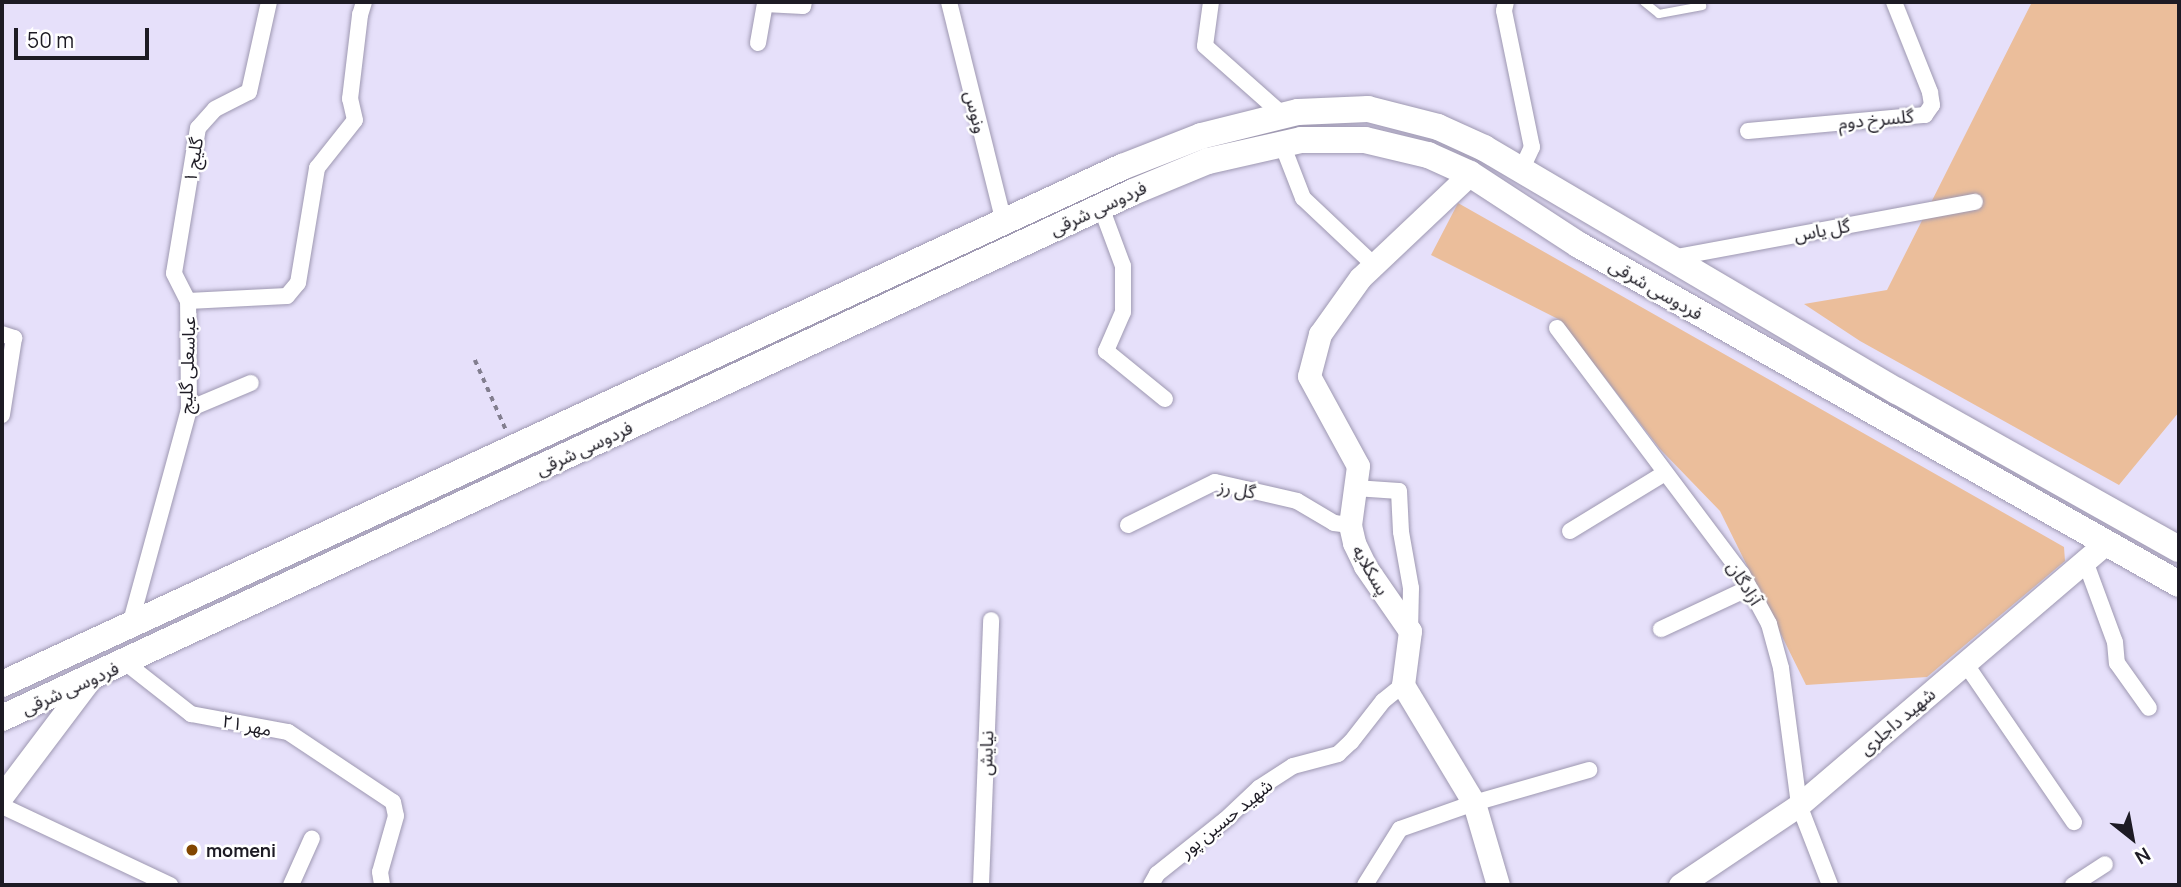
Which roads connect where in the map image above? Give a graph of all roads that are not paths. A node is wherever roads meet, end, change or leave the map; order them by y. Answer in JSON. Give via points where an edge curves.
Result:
{"nodes":[{"id":1,"x":268,"y":2,"type":"edge"},
{"id":2,"x":364,"y":2,"type":"edge"},
{"id":3,"x":804,"y":2,"type":"edge"},
{"id":4,"x":949,"y":2,"type":"edge"},
{"id":5,"x":1211,"y":2,"type":"edge"},
{"id":6,"x":1506,"y":2,"type":"edge"},
{"id":7,"x":1644,"y":2,"type":"edge"},
{"id":8,"x":1894,"y":2,"type":"edge"},
{"id":9,"x":1702,"y":6,"type":"dead end"},
{"id":10,"x":758,"y":43,"type":"dead end"},
{"id":11,"x":1283,"y":116,"type":"junction"},
{"id":12,"x":1748,"y":131,"type":"dead end"},
{"id":13,"x":1282,"y":144,"type":"junction"},
{"id":14,"x":1521,"y":171,"type":"junction"},
{"id":15,"x":1470,"y":174,"type":"junction"},
{"id":16,"x":1975,"y":202,"type":"dead end"},
{"id":17,"x":1101,"y":206,"type":"junction"},
{"id":18,"x":1004,"y":222,"type":"junction"},
{"id":19,"x":1669,"y":258,"type":"junction"},
{"id":20,"x":1374,"y":265,"type":"junction"},
{"id":21,"x":188,"y":301,"type":"junction"},
{"id":22,"x":1557,"y":328,"type":"dead end"},
{"id":23,"x":2,"y":334,"type":"edge"},
{"id":24,"x":251,"y":383,"type":"dead end"},
{"id":25,"x":1898,"y":391,"type":"junction"},
{"id":26,"x":1165,"y":400,"type":"dead end"},
{"id":27,"x":189,"y":409,"type":"junction"},
{"id":28,"x":2,"y":415,"type":"edge"},
{"id":29,"x":1881,"y":417,"type":"junction"},
{"id":30,"x":1665,"y":472,"type":"junction"},
{"id":31,"x":1355,"y":488,"type":"junction"},
{"id":32,"x":1128,"y":525,"type":"dead end"},
{"id":33,"x":1350,"y":525,"type":"junction"},
{"id":34,"x":1570,"y":531,"type":"dead end"},
{"id":35,"x":2179,"y":549,"type":"edge"},
{"id":36,"x":2095,"y":553,"type":"junction"},
{"id":37,"x":2179,"y":584,"type":"edge"},
{"id":38,"x":1749,"y":588,"type":"junction"},
{"id":39,"x":991,"y":620,"type":"dead end"},
{"id":40,"x":130,"y":625,"type":"junction"},
{"id":41,"x":1661,"y":629,"type":"dead end"},
{"id":42,"x":1410,"y":631,"type":"junction"},
{"id":43,"x":126,"y":663,"type":"junction"},
{"id":44,"x":1965,"y":663,"type":"junction"},
{"id":45,"x":91,"y":678,"type":"junction"},
{"id":46,"x":2,"y":684,"type":"edge"},
{"id":47,"x":1403,"y":685,"type":"junction"},
{"id":48,"x":2150,"y":708,"type":"dead end"},
{"id":49,"x":2,"y":718,"type":"edge"},
{"id":50,"x":1589,"y":770,"type":"dead end"},
{"id":51,"x":2,"y":796,"type":"edge"},
{"id":52,"x":1474,"y":803,"type":"junction"},
{"id":53,"x":1799,"y":804,"type":"junction"},
{"id":54,"x":2,"y":806,"type":"edge"},
{"id":55,"x":2074,"y":822,"type":"dead end"},
{"id":56,"x":312,"y":838,"type":"dead end"},
{"id":57,"x":2105,"y":864,"type":"dead end"},
{"id":58,"x":170,"y":885,"type":"edge"},
{"id":59,"x":291,"y":885,"type":"edge"},
{"id":60,"x":382,"y":885,"type":"edge"},
{"id":61,"x":981,"y":885,"type":"edge"},
{"id":62,"x":1151,"y":885,"type":"edge"},
{"id":63,"x":1366,"y":885,"type":"edge"},
{"id":64,"x":1498,"y":885,"type":"edge"},
{"id":65,"x":1679,"y":885,"type":"edge"},
{"id":66,"x":1830,"y":885,"type":"edge"},
{"id":67,"x":2073,"y":885,"type":"edge"}],
"edges":[{"from":1,"to":21,"type":"street","name":"گلیج ۱","via":[[249,92],[215,109],[198,128],[174,273]]},
{"from":2,"to":21,"type":"street","name":"عباسعلی گلیج","via":[[350,99],[355,120],[317,167],[298,283],[287,296]]},
{"from":3,"to":10,"type":"street","via":[[803,6],[765,4]]},
{"from":4,"to":18,"type":"street","name":"ونوس"},
{"from":5,"to":11,"type":"street","via":[[1205,46]]},
{"from":6,"to":14,"type":"street","via":[[1504,11],[1532,147]]},
{"from":7,"to":9,"type":"lane","via":[[1659,14]]},
{"from":8,"to":12,"type":"street","name":"گلسرخ دوم","via":[[1930,92],[1932,105],[1925,114]]},
{"from":11,"to":14,"type":"main road","name":"فردوسی شرقی","via":[[1368,109],[1438,127]]},
{"from":11,"to":18,"type":"main road","name":"فردوسی شرقی","via":[[1201,136]]},
{"from":13,"to":15,"type":"main road","name":"فردوسی شرقی","via":[[1365,140],[1428,155]]},
{"from":13,"to":17,"type":"main road","name":"فردوسی شرقی","via":[[1208,161]]},
{"from":13,"to":20,"type":"street","via":[[1303,198]]},
{"from":14,"to":19,"type":"main road","name":"فردوسی شرقی"},
{"from":15,"to":20,"type":"street","name":"پسکلایه"},
{"from":15,"to":29,"type":"main road","name":"فردوسی شرقی","via":[[1579,245]]},
{"from":16,"to":19,"type":"street","name":"گل یاس"},
{"from":17,"to":26,"type":"street","via":[[1123,266],[1123,312],[1106,351]]},
{"from":17,"to":43,"type":"main road","name":"فردوسی شرقی"},
{"from":18,"to":40,"type":"main road","name":"فردوسی شرقی"},
{"from":19,"to":25,"type":"main road","name":"فردوسی شرقی"},
{"from":20,"to":31,"type":"street","name":"پسکلایه","via":[[1320,334],[1309,376],[1358,466]]},
{"from":21,"to":27,"type":"street","name":"عباسعلی گلیج"},
{"from":22,"to":30,"type":"street","name":"آزادگان"},
{"from":23,"to":28,"type":"street","via":[[14,338]]},
{"from":24,"to":27,"type":"street"},
{"from":25,"to":29,"type":"main road"},
{"from":25,"to":35,"type":"main road","name":"فردوسی شرقی"},
{"from":27,"to":40,"type":"street","name":"عباسعلی گلیج"},
{"from":29,"to":36,"type":"main road","name":"فردوسی شرقی"},
{"from":30,"to":34,"type":"street"},
{"from":30,"to":38,"type":"street","name":"آزادگان"},
{"from":31,"to":33,"type":"street","name":"پسکلایه"},
{"from":31,"to":42,"type":"street","via":[[1399,491],[1411,588]]},
{"from":32,"to":33,"type":"street","name":"گل رز","via":[[1215,482],[1297,501],[1334,523]]},
{"from":33,"to":42,"type":"street","name":"پسکلایه","via":[[1365,566]]},
{"from":36,"to":37,"type":"main road","name":"فردوسی شرقی"},
{"from":36,"to":44,"type":"street","name":"شهید داجلری"},
{"from":36,"to":48,"type":"street","via":[[2118,663]]},
{"from":38,"to":41,"type":"street"},
{"from":38,"to":53,"type":"street","name":"آزادگان","via":[[1769,624],[1781,668]]},
{"from":39,"to":61,"type":"street","name":"نیایش"},
{"from":40,"to":46,"type":"main road","name":"فردوسی شرقی"},
{"from":42,"to":47,"type":"street"},
{"from":43,"to":45,"type":"main road","name":"فردوسی شرقی"},
{"from":43,"to":60,"type":"street","name":"مهر ۲۱","via":[[191,714],[288,732],[393,802],[396,816],[380,872]]},
{"from":44,"to":53,"type":"street","name":"شهید داجلری"},
{"from":44,"to":55,"type":"street"},
{"from":45,"to":49,"type":"main road","name":"فردوسی شرقی"},
{"from":45,"to":51,"type":"street"},
{"from":47,"to":52,"type":"street"},
{"from":47,"to":62,"type":"street","name":"شهید حسین پور","via":[[1382,701],[1338,754],[1293,766],[1259,788],[1157,874]]},
{"from":50,"to":52,"type":"street"},
{"from":52,"to":63,"type":"street","via":[[1401,829]]},
{"from":52,"to":64,"type":"street"},
{"from":53,"to":65,"type":"street","name":"شهید داجلری"},
{"from":53,"to":66,"type":"street","name":"آزادگان"},
{"from":54,"to":58,"type":"street"},
{"from":56,"to":59,"type":"street"},
{"from":57,"to":67,"type":"street"}]}
